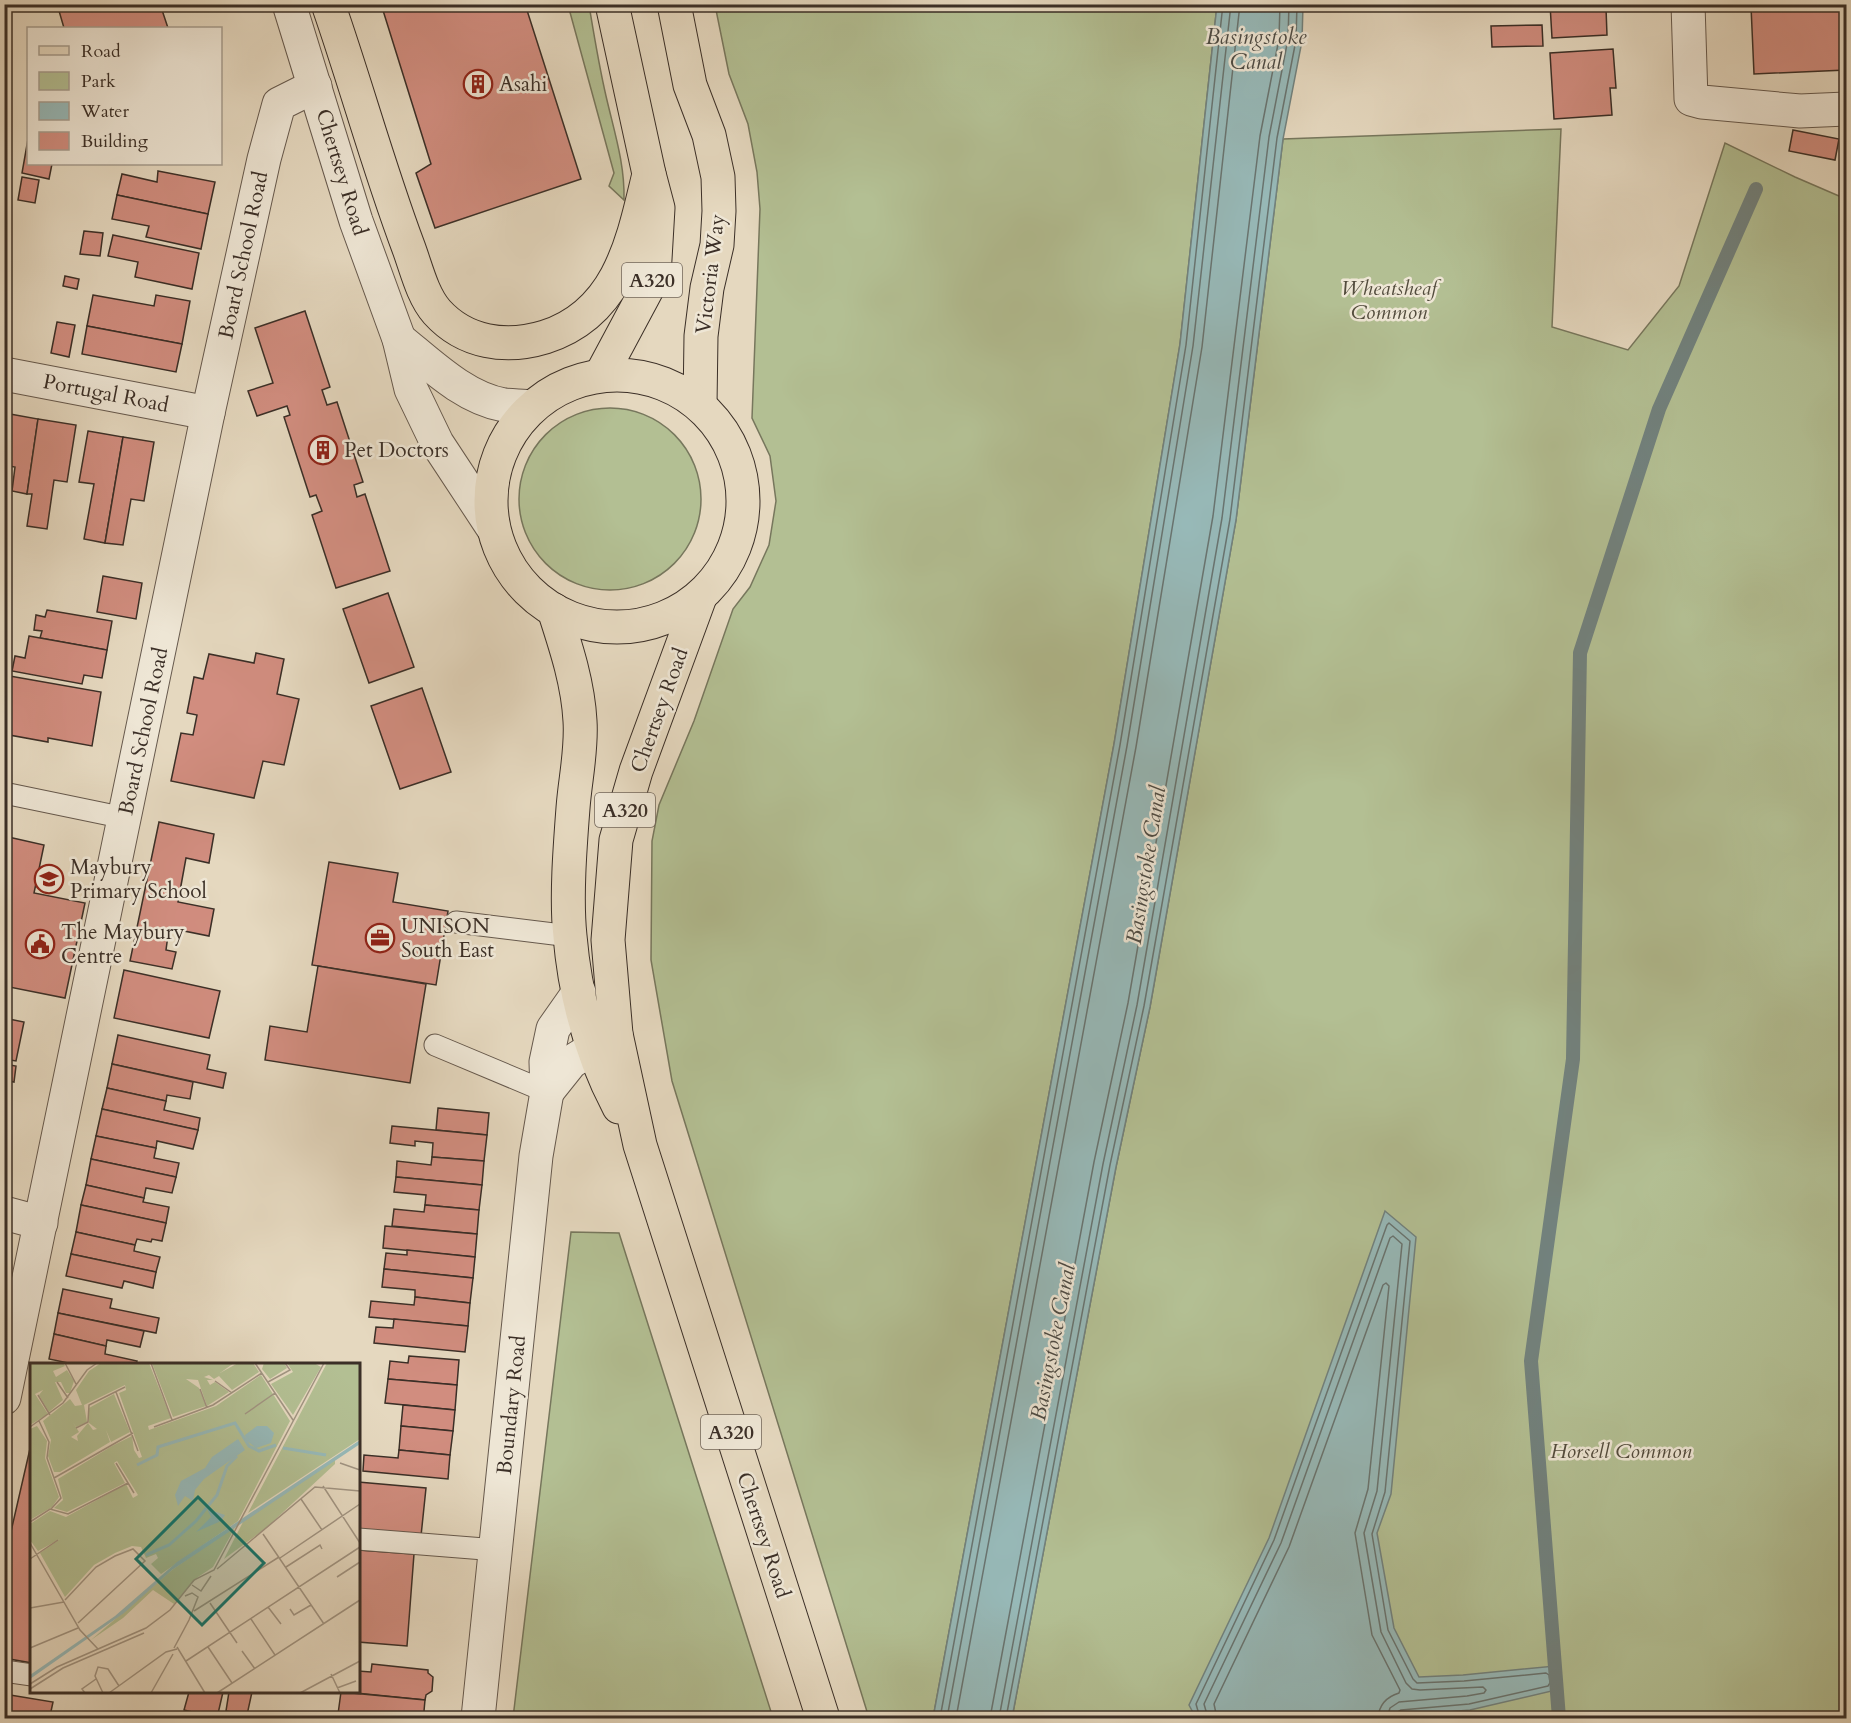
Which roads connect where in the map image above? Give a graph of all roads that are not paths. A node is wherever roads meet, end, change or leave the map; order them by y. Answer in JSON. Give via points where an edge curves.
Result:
{"nodes":[{"id":1,"x":289,"y":4,"type":"edge"},
{"id":2,"x":328,"y":4,"type":"edge"},
{"id":3,"x":612,"y":4,"type":"edge"},
{"id":4,"x":674,"y":4,"type":"edge"},
{"id":5,"x":1688,"y":4,"type":"edge"},
{"id":6,"x":315,"y":86,"type":"junction"},
{"id":7,"x":1846,"y":109,"type":"edge"},
{"id":8,"x":649,"y":174,"type":"junction"},
{"id":9,"x":399,"y":339,"type":"junction"},
{"id":10,"x":4,"y":374,"type":"edge"},
{"id":11,"x":601,"y":375,"type":"junction"},
{"id":12,"x":700,"y":405,"type":"junction"},
{"id":13,"x":532,"y":407,"type":"junction"},
{"id":14,"x":208,"y":413,"type":"junction"},
{"id":15,"x":493,"y":528,"type":"junction"},
{"id":16,"x":700,"y":597,"type":"junction"},
{"id":17,"x":554,"y":610,"type":"junction"},
{"id":18,"x":4,"y":794,"type":"edge"},
{"id":19,"x":125,"y":818,"type":"junction"},
{"id":20,"x":456,"y":922,"type":"dead end"},
{"id":21,"x":570,"y":936,"type":"junction"},
{"id":22,"x":579,"y":992,"type":"junction"},
{"id":23,"x":604,"y":1041,"type":"junction"},
{"id":24,"x":435,"y":1045,"type":"dead end"},
{"id":25,"x":547,"y":1092,"type":"junction"},
{"id":26,"x":4,"y":1214,"type":"edge"},
{"id":27,"x":41,"y":1223,"type":"junction"},
{"id":28,"x":4,"y":1398,"type":"edge"},
{"id":29,"x":360,"y":1539,"type":"edge"},
{"id":30,"x":497,"y":1550,"type":"junction"},
{"id":31,"x":4,"y":1671,"type":"edge"},
{"id":32,"x":30,"y":1675,"type":"edge"},
{"id":33,"x":478,"y":1719,"type":"edge"},
{"id":34,"x":823,"y":1719,"type":"edge"}],
"edges":[{"from":1,"to":6,"type":"street","name":"Chertsey Road"},
{"from":2,"to":8,"type":"main road","via":[[394,210],[426,294],[435,310],[461,331],[493,343],[517,344],[566,328],[587,313],[607,292],[622,267]]},
{"from":3,"to":8,"type":"main road","number":"A320"},
{"from":4,"to":12,"type":"main road","name":"Victoria Way","number":"A320","via":[[690,85],[709,135],[718,177],[717,245],[701,336]]},
{"from":5,"to":7,"type":"street","via":[[1691,99],[1800,111]]},
{"from":6,"to":9,"type":"street","name":"Chertsey Road","via":[[356,221]]},
{"from":6,"to":14,"type":"street","name":"Board School Road","via":[[279,104]]},
{"from":8,"to":11,"type":"main road","number":"A320","via":[[658,208],[654,276]]},
{"from":9,"to":13,"type":"street","via":[[471,393],[503,405]]},
{"from":9,"to":15,"type":"street","name":"Chertsey Road","via":[[411,389],[438,443]]},
{"from":10,"to":14,"type":"street","name":"Portugal Road"},
{"from":11,"to":12,"type":"main road","number":"A320","via":[[636,376],[670,386]]},
{"from":11,"to":13,"type":"main road","number":"A320","via":[[564,386]]},
{"from":12,"to":16,"type":"main road","number":"A320","via":[[724,432],[739,465],[744,501],[738,537],[724,570]]},
{"from":13,"to":15,"type":"main road","number":"A320","via":[[511,432],[496,463],[490,495]]},
{"from":14,"to":19,"type":"street","name":"Board School Road"},
{"from":15,"to":17,"type":"main road","number":"A320","via":[[508,567],[535,598]]},
{"from":16,"to":17,"type":"main road","number":"A320","via":[[670,616],[635,627],[600,627]]},
{"from":16,"to":23,"type":"main road","name":"Chertsey Road","number":"A320","via":[[636,771],[616,840]]},
{"from":17,"to":21,"type":"main road","name":"Chertsey Road","number":"A320","via":[[578,694],[580,724]]},
{"from":18,"to":19,"type":"lane"},
{"from":19,"to":27,"type":"street","name":"Board School Road"},
{"from":20,"to":21,"type":"lane"},
{"from":21,"to":22,"type":"main road","name":"Chertsey Road","number":"A320"},
{"from":22,"to":23,"type":"main road","name":"Chertsey Road","number":"A320","via":[[582,1011]]},
{"from":22,"to":25,"type":"street","name":"Boundary Road","via":[[553,1029],[546,1062]]},
{"from":23,"to":25,"type":"street","name":"Boundary Road","via":[[571,1062]]},
{"from":23,"to":34,"type":"main road","name":"Chertsey Road","number":"A320"},
{"from":24,"to":25,"type":"lane"},
{"from":25,"to":30,"type":"street","name":"Boundary Road"},
{"from":26,"to":27,"type":"street"},
{"from":27,"to":28,"type":"street","name":"Board School Road"},
{"from":29,"to":30,"type":"lane"},
{"from":30,"to":33,"type":"street","name":"Boundary Road"},
{"from":31,"to":32,"type":"lane"}]}
